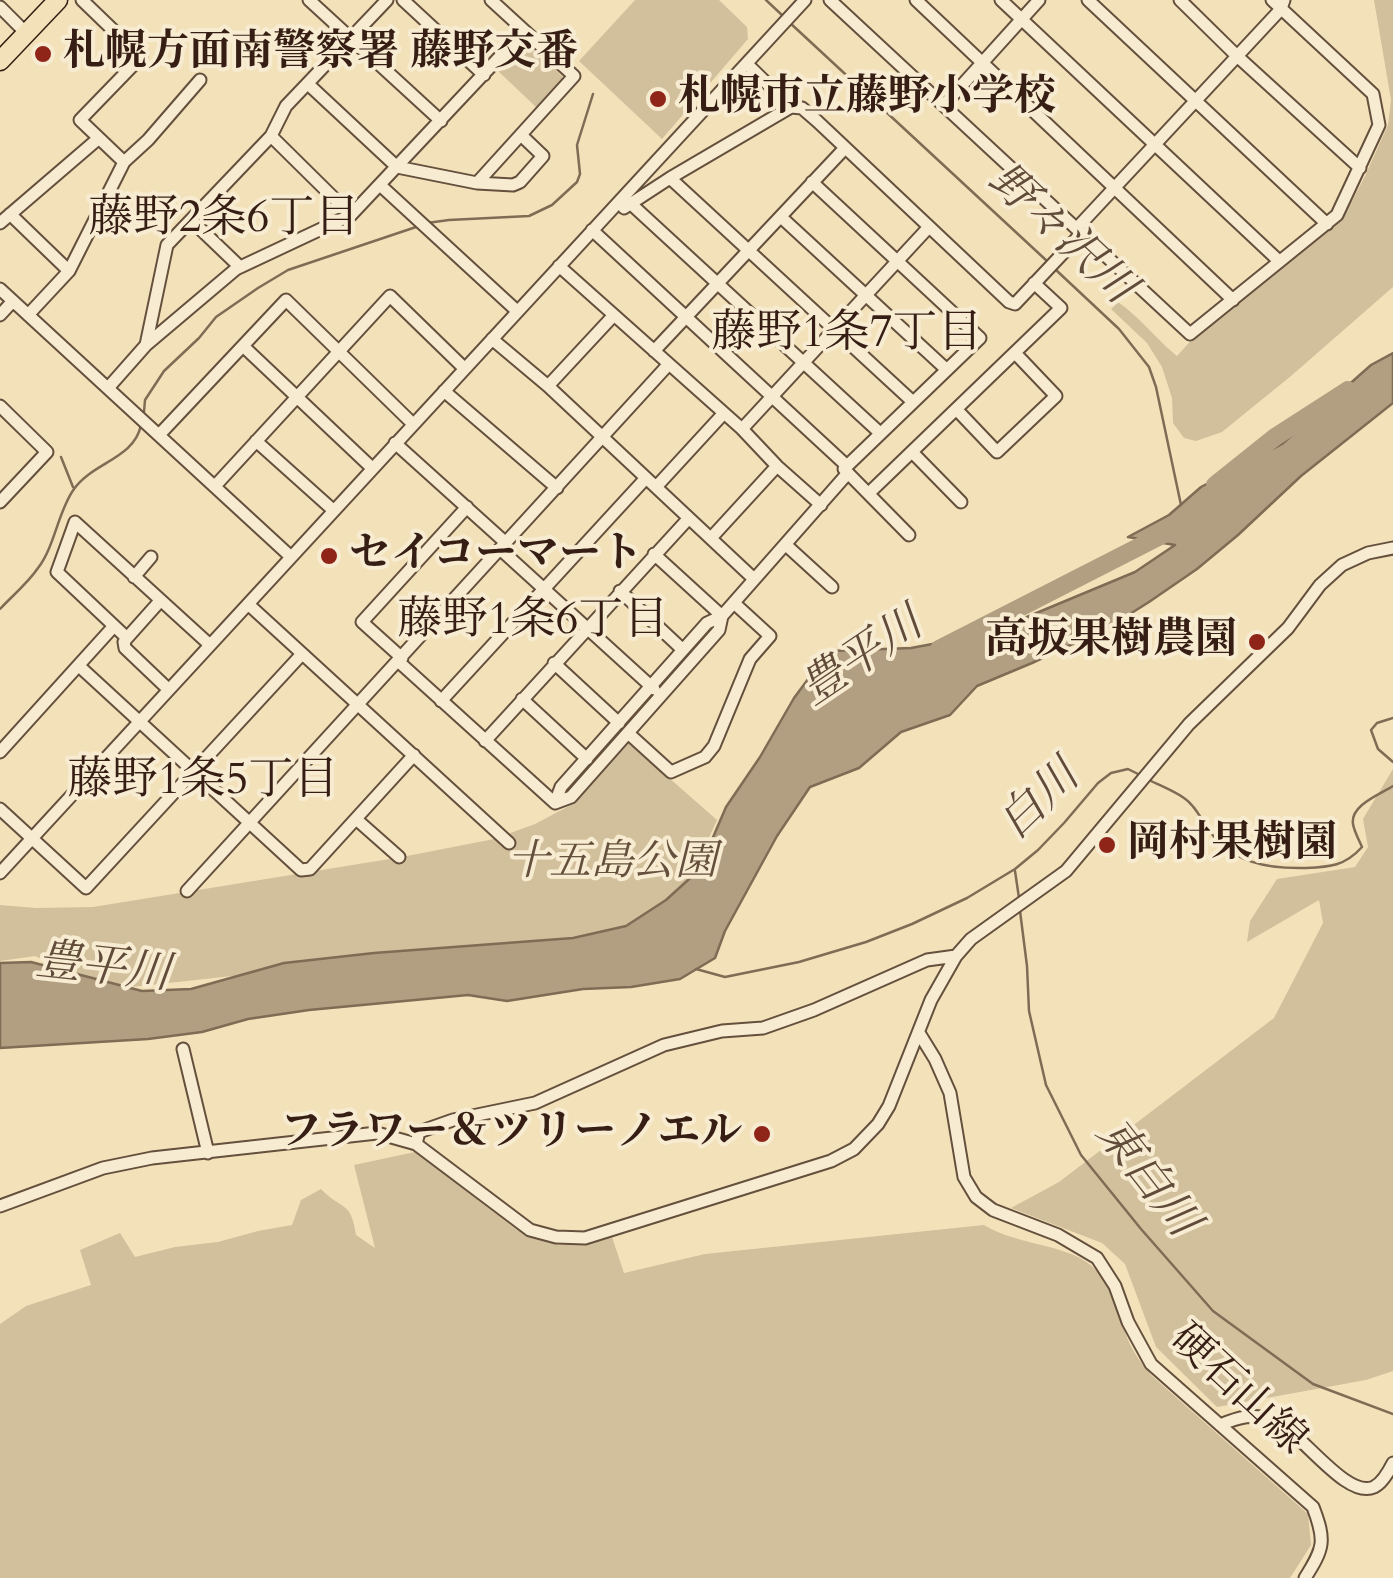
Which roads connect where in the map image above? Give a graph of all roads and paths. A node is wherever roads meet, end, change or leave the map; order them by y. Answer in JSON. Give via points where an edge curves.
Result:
{"nodes":[{"id":1,"x":58,"y":0,"type":"edge"},
{"id":2,"x":82,"y":0,"type":"edge"},
{"id":3,"x":310,"y":0,"type":"edge"},
{"id":4,"x":387,"y":0,"type":"edge"},
{"id":5,"x":403,"y":0,"type":"edge"},
{"id":6,"x":491,"y":0,"type":"edge"},
{"id":7,"x":806,"y":0,"type":"edge"},
{"id":8,"x":830,"y":0,"type":"edge"},
{"id":9,"x":916,"y":0,"type":"edge"},
{"id":10,"x":1001,"y":0,"type":"edge"},
{"id":11,"x":1040,"y":0,"type":"edge"},
{"id":12,"x":1088,"y":0,"type":"edge"},
{"id":13,"x":1180,"y":0,"type":"edge"},
{"id":14,"x":1279,"y":3,"type":"edge"},
{"id":15,"x":0,"y":7,"type":"edge"},
{"id":16,"x":1022,"y":19,"type":"junction"},
{"id":17,"x":524,"y":31,"type":"junction"},
{"id":18,"x":26,"y":33,"type":"junction"},
{"id":19,"x":352,"y":38,"type":"junction"},
{"id":20,"x":1237,"y":56,"type":"junction"},
{"id":21,"x":0,"y":60,"type":"edge"},
{"id":22,"x":982,"y":62,"type":"junction"},
{"id":23,"x":747,"y":64,"type":"junction"},
{"id":24,"x":484,"y":74,"type":"junction"},
{"id":25,"x":200,"y":80,"type":"dead end"},
{"id":26,"x":308,"y":84,"type":"junction"},
{"id":27,"x":1196,"y":101,"type":"junction"},
{"id":28,"x":944,"y":104,"type":"junction"},
{"id":29,"x":792,"y":106,"type":"junction"},
{"id":30,"x":440,"y":121,"type":"junction"},
{"id":31,"x":521,"y":135,"type":"junction"},
{"id":32,"x":270,"y":136,"type":"junction"},
{"id":33,"x":98,"y":138,"type":"junction"},
{"id":34,"x":1154,"y":146,"type":"junction"},
{"id":35,"x":845,"y":148,"type":"junction"},
{"id":36,"x":124,"y":162,"type":"junction"},
{"id":37,"x":397,"y":167,"type":"junction"},
{"id":38,"x":1360,"y":168,"type":"junction"},
{"id":39,"x":670,"y":178,"type":"junction"},
{"id":40,"x":812,"y":182,"type":"junction"},
{"id":41,"x":477,"y":183,"type":"junction"},
{"id":42,"x":380,"y":185,"type":"junction"},
{"id":43,"x":1114,"y":189,"type":"junction"},
{"id":44,"x":630,"y":203,"type":"junction"},
{"id":45,"x":351,"y":215,"type":"junction"},
{"id":46,"x":781,"y":216,"type":"junction"},
{"id":47,"x":5,"y":218,"type":"edge"},
{"id":48,"x":191,"y":220,"type":"junction"},
{"id":49,"x":1327,"y":224,"type":"junction"},
{"id":50,"x":928,"y":228,"type":"junction"},
{"id":51,"x":592,"y":230,"type":"junction"},
{"id":52,"x":1080,"y":230,"type":"junction"},
{"id":53,"x":749,"y":250,"type":"junction"},
{"id":54,"x":898,"y":261,"type":"junction"},
{"id":55,"x":1279,"y":261,"type":"junction"},
{"id":56,"x":559,"y":266,"type":"junction"},
{"id":57,"x":240,"y":267,"type":"junction"},
{"id":58,"x":68,"y":271,"type":"junction"},
{"id":59,"x":1037,"y":281,"type":"junction"},
{"id":60,"x":717,"y":284,"type":"junction"},
{"id":61,"x":0,"y":288,"type":"edge"},
{"id":62,"x":865,"y":296,"type":"junction"},
{"id":63,"x":1233,"y":300,"type":"junction"},
{"id":64,"x":13,"y":301,"type":"junction"},
{"id":65,"x":517,"y":311,"type":"junction"},
{"id":66,"x":0,"y":315,"type":"edge"},
{"id":67,"x":28,"y":315,"type":"junction"},
{"id":68,"x":614,"y":315,"type":"junction"},
{"id":69,"x":686,"y":316,"type":"junction"},
{"id":70,"x":835,"y":329,"type":"junction"},
{"id":71,"x":492,"y":338,"type":"junction"},
{"id":72,"x":146,"y":345,"type":"junction"},
{"id":73,"x":243,"y":346,"type":"junction"},
{"id":74,"x":338,"y":351,"type":"junction"},
{"id":75,"x":654,"y":351,"type":"junction"},
{"id":76,"x":1016,"y":354,"type":"junction"},
{"id":77,"x":803,"y":362,"type":"junction"},
{"id":78,"x":668,"y":365,"type":"junction"},
{"id":79,"x":464,"y":368,"type":"junction"},
{"id":80,"x":947,"y":370,"type":"junction"},
{"id":81,"x":548,"y":386,"type":"junction"},
{"id":82,"x":108,"y":388,"type":"junction"},
{"id":83,"x":444,"y":391,"type":"junction"},
{"id":84,"x":773,"y":396,"type":"junction"},
{"id":85,"x":297,"y":397,"type":"junction"},
{"id":86,"x":913,"y":402,"type":"junction"},
{"id":87,"x":0,"y":406,"type":"edge"},
{"id":88,"x":957,"y":410,"type":"junction"},
{"id":89,"x":724,"y":413,"type":"junction"},
{"id":90,"x":413,"y":424,"type":"junction"},
{"id":91,"x":742,"y":429,"type":"junction"},
{"id":92,"x":154,"y":431,"type":"junction"},
{"id":93,"x":880,"y":434,"type":"junction"},
{"id":94,"x":602,"y":438,"type":"junction"},
{"id":95,"x":256,"y":441,"type":"junction"},
{"id":96,"x":395,"y":443,"type":"junction"},
{"id":97,"x":912,"y":452,"type":"junction"},
{"id":98,"x":777,"y":466,"type":"junction"},
{"id":99,"x":372,"y":468,"type":"junction"},
{"id":100,"x":848,"y":469,"type":"junction"},
{"id":101,"x":646,"y":478,"type":"junction"},
{"id":102,"x":214,"y":486,"type":"junction"},
{"id":103,"x":556,"y":488,"type":"junction"},
{"id":104,"x":656,"y":488,"type":"junction"},
{"id":105,"x":869,"y":493,"type":"junction"},
{"id":106,"x":0,"y":502,"type":"edge"},
{"id":107,"x":960,"y":502,"type":"dead end"},
{"id":108,"x":820,"y":505,"type":"junction"},
{"id":109,"x":467,"y":507,"type":"junction"},
{"id":110,"x":333,"y":510,"type":"junction"},
{"id":111,"x":689,"y":518,"type":"junction"},
{"id":112,"x":909,"y":536,"type":"dead end"},
{"id":113,"x":711,"y":538,"type":"junction"},
{"id":114,"x":786,"y":545,"type":"junction"},
{"id":115,"x":503,"y":546,"type":"junction"},
{"id":116,"x":1393,"y":548,"type":"edge"},
{"id":117,"x":654,"y":554,"type":"junction"},
{"id":118,"x":290,"y":556,"type":"junction"},
{"id":119,"x":151,"y":558,"type":"dead end"},
{"id":120,"x":134,"y":576,"type":"junction"},
{"id":121,"x":754,"y":579,"type":"junction"},
{"id":122,"x":832,"y":587,"type":"dead end"},
{"id":123,"x":544,"y":588,"type":"junction"},
{"id":124,"x":620,"y":591,"type":"junction"},
{"id":125,"x":160,"y":601,"type":"junction"},
{"id":126,"x":734,"y":603,"type":"junction"},
{"id":127,"x":248,"y":604,"type":"junction"},
{"id":128,"x":722,"y":616,"type":"junction"},
{"id":129,"x":114,"y":626,"type":"junction"},
{"id":130,"x":587,"y":627,"type":"junction"},
{"id":131,"x":127,"y":638,"type":"junction"},
{"id":132,"x":210,"y":645,"type":"junction"},
{"id":133,"x":683,"y":650,"type":"junction"},
{"id":134,"x":302,"y":654,"type":"junction"},
{"id":135,"x":400,"y":660,"type":"junction"},
{"id":136,"x":554,"y":664,"type":"junction"},
{"id":137,"x":79,"y":666,"type":"junction"},
{"id":138,"x":168,"y":689,"type":"junction"},
{"id":139,"x":656,"y":691,"type":"junction"},
{"id":140,"x":522,"y":699,"type":"junction"},
{"id":141,"x":441,"y":701,"type":"junction"},
{"id":142,"x":358,"y":706,"type":"junction"},
{"id":143,"x":140,"y":722,"type":"junction"},
{"id":144,"x":624,"y":728,"type":"junction"},
{"id":145,"x":485,"y":741,"type":"junction"},
{"id":146,"x":0,"y":752,"type":"edge"},
{"id":147,"x":414,"y":755,"type":"junction"},
{"id":148,"x":587,"y":759,"type":"junction"},
{"id":149,"x":194,"y":772,"type":"junction"},
{"id":150,"x":555,"y":804,"type":"junction"},
{"id":151,"x":0,"y":809,"type":"edge"},
{"id":152,"x":356,"y":819,"type":"junction"},
{"id":153,"x":250,"y":823,"type":"junction"},
{"id":154,"x":32,"y":838,"type":"junction"},
{"id":155,"x":509,"y":842,"type":"dead end"},
{"id":156,"x":399,"y":857,"type":"dead end"},
{"id":157,"x":0,"y":872,"type":"edge"},
{"id":158,"x":187,"y":892,"type":"dead end"},
{"id":159,"x":956,"y":956,"type":"junction"},
{"id":160,"x":919,"y":1033,"type":"junction"},
{"id":161,"x":183,"y":1049,"type":"dead end"},
{"id":162,"x":416,"y":1144,"type":"junction"},
{"id":163,"x":208,"y":1153,"type":"junction"},
{"id":164,"x":0,"y":1206,"type":"edge"},
{"id":165,"x":1220,"y":1425,"type":"junction"},
{"id":166,"x":1393,"y":1462,"type":"edge"},
{"id":167,"x":1306,"y":1578,"type":"edge"}],
"edges":[{"from":1,"to":18,"type":"highway"},
{"from":2,"to":33,"type":"street","via":[[141,57],[80,120]]},
{"from":3,"to":19,"type":"street"},
{"from":4,"to":19,"type":"street"},
{"from":5,"to":24,"type":"street"},
{"from":6,"to":17,"type":"street"},
{"from":7,"to":23,"type":"street"},
{"from":8,"to":28,"type":"street"},
{"from":9,"to":22,"type":"street"},
{"from":10,"to":16,"type":"street"},
{"from":11,"to":16,"type":"street"},
{"from":12,"to":27,"type":"street"},
{"from":13,"to":20,"type":"street"},
{"from":14,"to":20,"type":"street"},
{"from":14,"to":38,"type":"street","via":[[1373,94],[1380,125]]},
{"from":15,"to":18,"type":"street"},
{"from":16,"to":22,"type":"street"},
{"from":16,"to":34,"type":"street"},
{"from":17,"to":24,"type":"street"},
{"from":17,"to":31,"type":"street","via":[[574,76]]},
{"from":18,"to":21,"type":"highway"},
{"from":19,"to":26,"type":"street"},
{"from":19,"to":30,"type":"street"},
{"from":20,"to":27,"type":"street"},
{"from":20,"to":38,"type":"street"},
{"from":22,"to":28,"type":"street"},
{"from":22,"to":43,"type":"street"},
{"from":23,"to":29,"type":"street"},
{"from":23,"to":51,"type":"street"},
{"from":24,"to":30,"type":"street"},
{"from":25,"to":36,"type":"street"},
{"from":26,"to":32,"type":"street"},
{"from":26,"to":37,"type":"street"},
{"from":27,"to":34,"type":"street"},
{"from":27,"to":49,"type":"street"},
{"from":28,"to":52,"type":"street"},
{"from":29,"to":35,"type":"street"},
{"from":29,"to":39,"type":"street"},
{"from":30,"to":37,"type":"street"},
{"from":31,"to":41,"type":"street"},
{"from":31,"to":41,"type":"street","via":[[543,156],[520,182]]},
{"from":32,"to":45,"type":"street"},
{"from":32,"to":48,"type":"street"},
{"from":33,"to":36,"type":"street"},
{"from":33,"to":47,"type":"street"},
{"from":34,"to":43,"type":"street"},
{"from":34,"to":55,"type":"street"},
{"from":35,"to":40,"type":"street"},
{"from":35,"to":50,"type":"street"},
{"from":36,"to":58,"type":"street"},
{"from":37,"to":41,"type":"street"},
{"from":37,"to":42,"type":"street"},
{"from":38,"to":49,"type":"street"},
{"from":39,"to":44,"type":"street"},
{"from":39,"to":53,"type":"street"},
{"from":40,"to":46,"type":"street"},
{"from":40,"to":54,"type":"street"},
{"from":42,"to":45,"type":"street"},
{"from":42,"to":65,"type":"street"},
{"from":43,"to":52,"type":"street"},
{"from":43,"to":63,"type":"street"},
{"from":44,"to":51,"type":"street"},
{"from":44,"to":60,"type":"street"},
{"from":45,"to":57,"type":"street"},
{"from":46,"to":53,"type":"street"},
{"from":46,"to":62,"type":"street"},
{"from":47,"to":58,"type":"street"},
{"from":48,"to":57,"type":"street"},
{"from":48,"to":72,"type":"street","via":[[167,245]]},
{"from":49,"to":55,"type":"street"},
{"from":50,"to":54,"type":"street"},
{"from":50,"to":59,"type":"street","via":[[1009,302],[1015,304]]},
{"from":51,"to":56,"type":"street"},
{"from":51,"to":69,"type":"street"},
{"from":52,"to":59,"type":"street"},
{"from":52,"to":63,"type":"street","via":[[1190,334]]},
{"from":53,"to":60,"type":"street"},
{"from":53,"to":70,"type":"street"},
{"from":54,"to":62,"type":"street"},
{"from":54,"to":80,"type":"street","via":[[980,338]]},
{"from":55,"to":63,"type":"street"},
{"from":56,"to":65,"type":"street"},
{"from":56,"to":68,"type":"street"},
{"from":57,"to":72,"type":"street"},
{"from":58,"to":67,"type":"street"},
{"from":59,"to":76,"type":"street","via":[[1061,308]]},
{"from":60,"to":69,"type":"street"},
{"from":60,"to":77,"type":"street"},
{"from":61,"to":64,"type":"street"},
{"from":62,"to":70,"type":"street"},
{"from":62,"to":80,"type":"street"},
{"from":64,"to":66,"type":"street"},
{"from":64,"to":67,"type":"street"},
{"from":65,"to":71,"type":"street"},
{"from":67,"to":82,"type":"street"},
{"from":68,"to":75,"type":"street"},
{"from":68,"to":81,"type":"street"},
{"from":69,"to":75,"type":"street"},
{"from":69,"to":84,"type":"street"},
{"from":70,"to":77,"type":"street"},
{"from":70,"to":86,"type":"street"},
{"from":71,"to":79,"type":"street"},
{"from":71,"to":81,"type":"street"},
{"from":72,"to":82,"type":"street"},
{"from":73,"to":74,"type":"street","via":[[286,300]]},
{"from":73,"to":85,"type":"street"},
{"from":73,"to":92,"type":"street"},
{"from":74,"to":79,"type":"street","via":[[390,296]]},
{"from":74,"to":85,"type":"street"},
{"from":74,"to":90,"type":"street"},
{"from":75,"to":78,"type":"street"},
{"from":76,"to":88,"type":"street"},
{"from":76,"to":88,"type":"street","via":[[1056,396],[997,452]]},
{"from":77,"to":84,"type":"street"},
{"from":77,"to":93,"type":"street"},
{"from":78,"to":89,"type":"street"},
{"from":78,"to":94,"type":"street"},
{"from":79,"to":83,"type":"street"},
{"from":80,"to":86,"type":"street"},
{"from":81,"to":94,"type":"street"},
{"from":82,"to":92,"type":"street"},
{"from":83,"to":90,"type":"street"},
{"from":83,"to":103,"type":"street"},
{"from":84,"to":91,"type":"street"},
{"from":84,"to":100,"type":"street"},
{"from":85,"to":95,"type":"street"},
{"from":85,"to":99,"type":"street"},
{"from":86,"to":93,"type":"street"},
{"from":87,"to":106,"type":"street","via":[[47,452]]},
{"from":88,"to":97,"type":"street"},
{"from":89,"to":91,"type":"street"},
{"from":89,"to":104,"type":"street"},
{"from":90,"to":96,"type":"street"},
{"from":91,"to":98,"type":"street"},
{"from":92,"to":102,"type":"street"},
{"from":93,"to":100,"type":"street"},
{"from":94,"to":101,"type":"street"},
{"from":94,"to":103,"type":"street"},
{"from":95,"to":102,"type":"street"},
{"from":95,"to":110,"type":"street"},
{"from":96,"to":99,"type":"street"},
{"from":96,"to":109,"type":"street"},
{"from":97,"to":105,"type":"street"},
{"from":97,"to":107,"type":"street"},
{"from":98,"to":108,"type":"street"},
{"from":98,"to":113,"type":"street"},
{"from":99,"to":110,"type":"street"},
{"from":100,"to":105,"type":"street"},
{"from":100,"to":108,"type":"street"},
{"from":101,"to":104,"type":"street"},
{"from":101,"to":123,"type":"street"},
{"from":102,"to":118,"type":"street"},
{"from":103,"to":115,"type":"street"},
{"from":104,"to":111,"type":"street"},
{"from":105,"to":112,"type":"street"},
{"from":108,"to":114,"type":"street"},
{"from":109,"to":115,"type":"street"},
{"from":109,"to":135,"type":"street","via":[[362,622]]},
{"from":110,"to":118,"type":"street"},
{"from":111,"to":113,"type":"street"},
{"from":111,"to":117,"type":"street"},
{"from":113,"to":121,"type":"street"},
{"from":114,"to":121,"type":"street"},
{"from":114,"to":122,"type":"street"},
{"from":115,"to":123,"type":"street"},
{"from":115,"to":135,"type":"street"},
{"from":116,"to":159,"type":"street","via":[[1342,565],[1288,628],[1188,724],[1081,857]]},
{"from":117,"to":124,"type":"street"},
{"from":117,"to":128,"type":"street"},
{"from":118,"to":127,"type":"street"},
{"from":119,"to":120,"type":"street"},
{"from":120,"to":125,"type":"street"},
{"from":120,"to":129,"type":"street","via":[[75,522],[57,572]]},
{"from":121,"to":126,"type":"street"},
{"from":123,"to":130,"type":"street"},
{"from":123,"to":141,"type":"street"},
{"from":124,"to":130,"type":"street"},
{"from":124,"to":133,"type":"street"},
{"from":125,"to":131,"type":"street"},
{"from":125,"to":132,"type":"street"},
{"from":126,"to":128,"type":"street"},
{"from":126,"to":144,"type":"street","via":[[770,636],[750,660],[706,757],[671,772]]},
{"from":127,"to":132,"type":"street"},
{"from":127,"to":134,"type":"street"},
{"from":128,"to":133,"type":"street"},
{"from":128,"to":139,"type":"street","via":[[720,630]]},
{"from":129,"to":131,"type":"street"},
{"from":129,"to":137,"type":"street"},
{"from":130,"to":136,"type":"street"},
{"from":130,"to":139,"type":"street"},
{"from":131,"to":138,"type":"street","via":[[125,648]]},
{"from":132,"to":138,"type":"street"},
{"from":133,"to":139,"type":"street"},
{"from":134,"to":142,"type":"street"},
{"from":134,"to":149,"type":"street"},
{"from":135,"to":141,"type":"street"},
{"from":135,"to":142,"type":"street"},
{"from":136,"to":140,"type":"street"},
{"from":136,"to":144,"type":"street"},
{"from":137,"to":143,"type":"street"},
{"from":137,"to":146,"type":"street"},
{"from":138,"to":143,"type":"street"},
{"from":139,"to":144,"type":"street"},
{"from":140,"to":145,"type":"street"},
{"from":140,"to":148,"type":"street"},
{"from":141,"to":145,"type":"street"},
{"from":142,"to":147,"type":"street"},
{"from":142,"to":153,"type":"street"},
{"from":143,"to":149,"type":"street"},
{"from":143,"to":154,"type":"street"},
{"from":144,"to":148,"type":"street"},
{"from":144,"to":150,"type":"street","via":[[571,797]]},
{"from":145,"to":150,"type":"street"},
{"from":147,"to":152,"type":"street"},
{"from":147,"to":155,"type":"street"},
{"from":148,"to":150,"type":"street"},
{"from":149,"to":153,"type":"street"},
{"from":149,"to":154,"type":"street","via":[[86,888]]},
{"from":151,"to":154,"type":"street"},
{"from":152,"to":153,"type":"street","via":[[302,870]]},
{"from":152,"to":156,"type":"street"},
{"from":153,"to":158,"type":"street"},
{"from":154,"to":157,"type":"street"},
{"from":159,"to":160,"type":"street"},
{"from":159,"to":162,"type":"street","via":[[927,960],[762,1028],[664,1045],[535,1103],[420,1132]]},
{"from":160,"to":162,"type":"street","via":[[889,1106],[854,1149],[586,1238],[530,1230]]},
{"from":160,"to":165,"type":"street","name":"硬石山線","via":[[950,1092],[964,1177],[976,1197],[1097,1258],[1151,1364]]},
{"from":161,"to":163,"type":"street"},
{"from":162,"to":163,"type":"street","via":[[377,1133]]},
{"from":163,"to":164,"type":"street","via":[[103,1168]]},
{"from":165,"to":166,"type":"street","via":[[1242,1416],[1272,1420],[1339,1478],[1368,1489],[1378,1486]]},
{"from":165,"to":167,"type":"street","name":"硬石山線","via":[[1313,1507],[1322,1530],[1320,1554]]}]}
